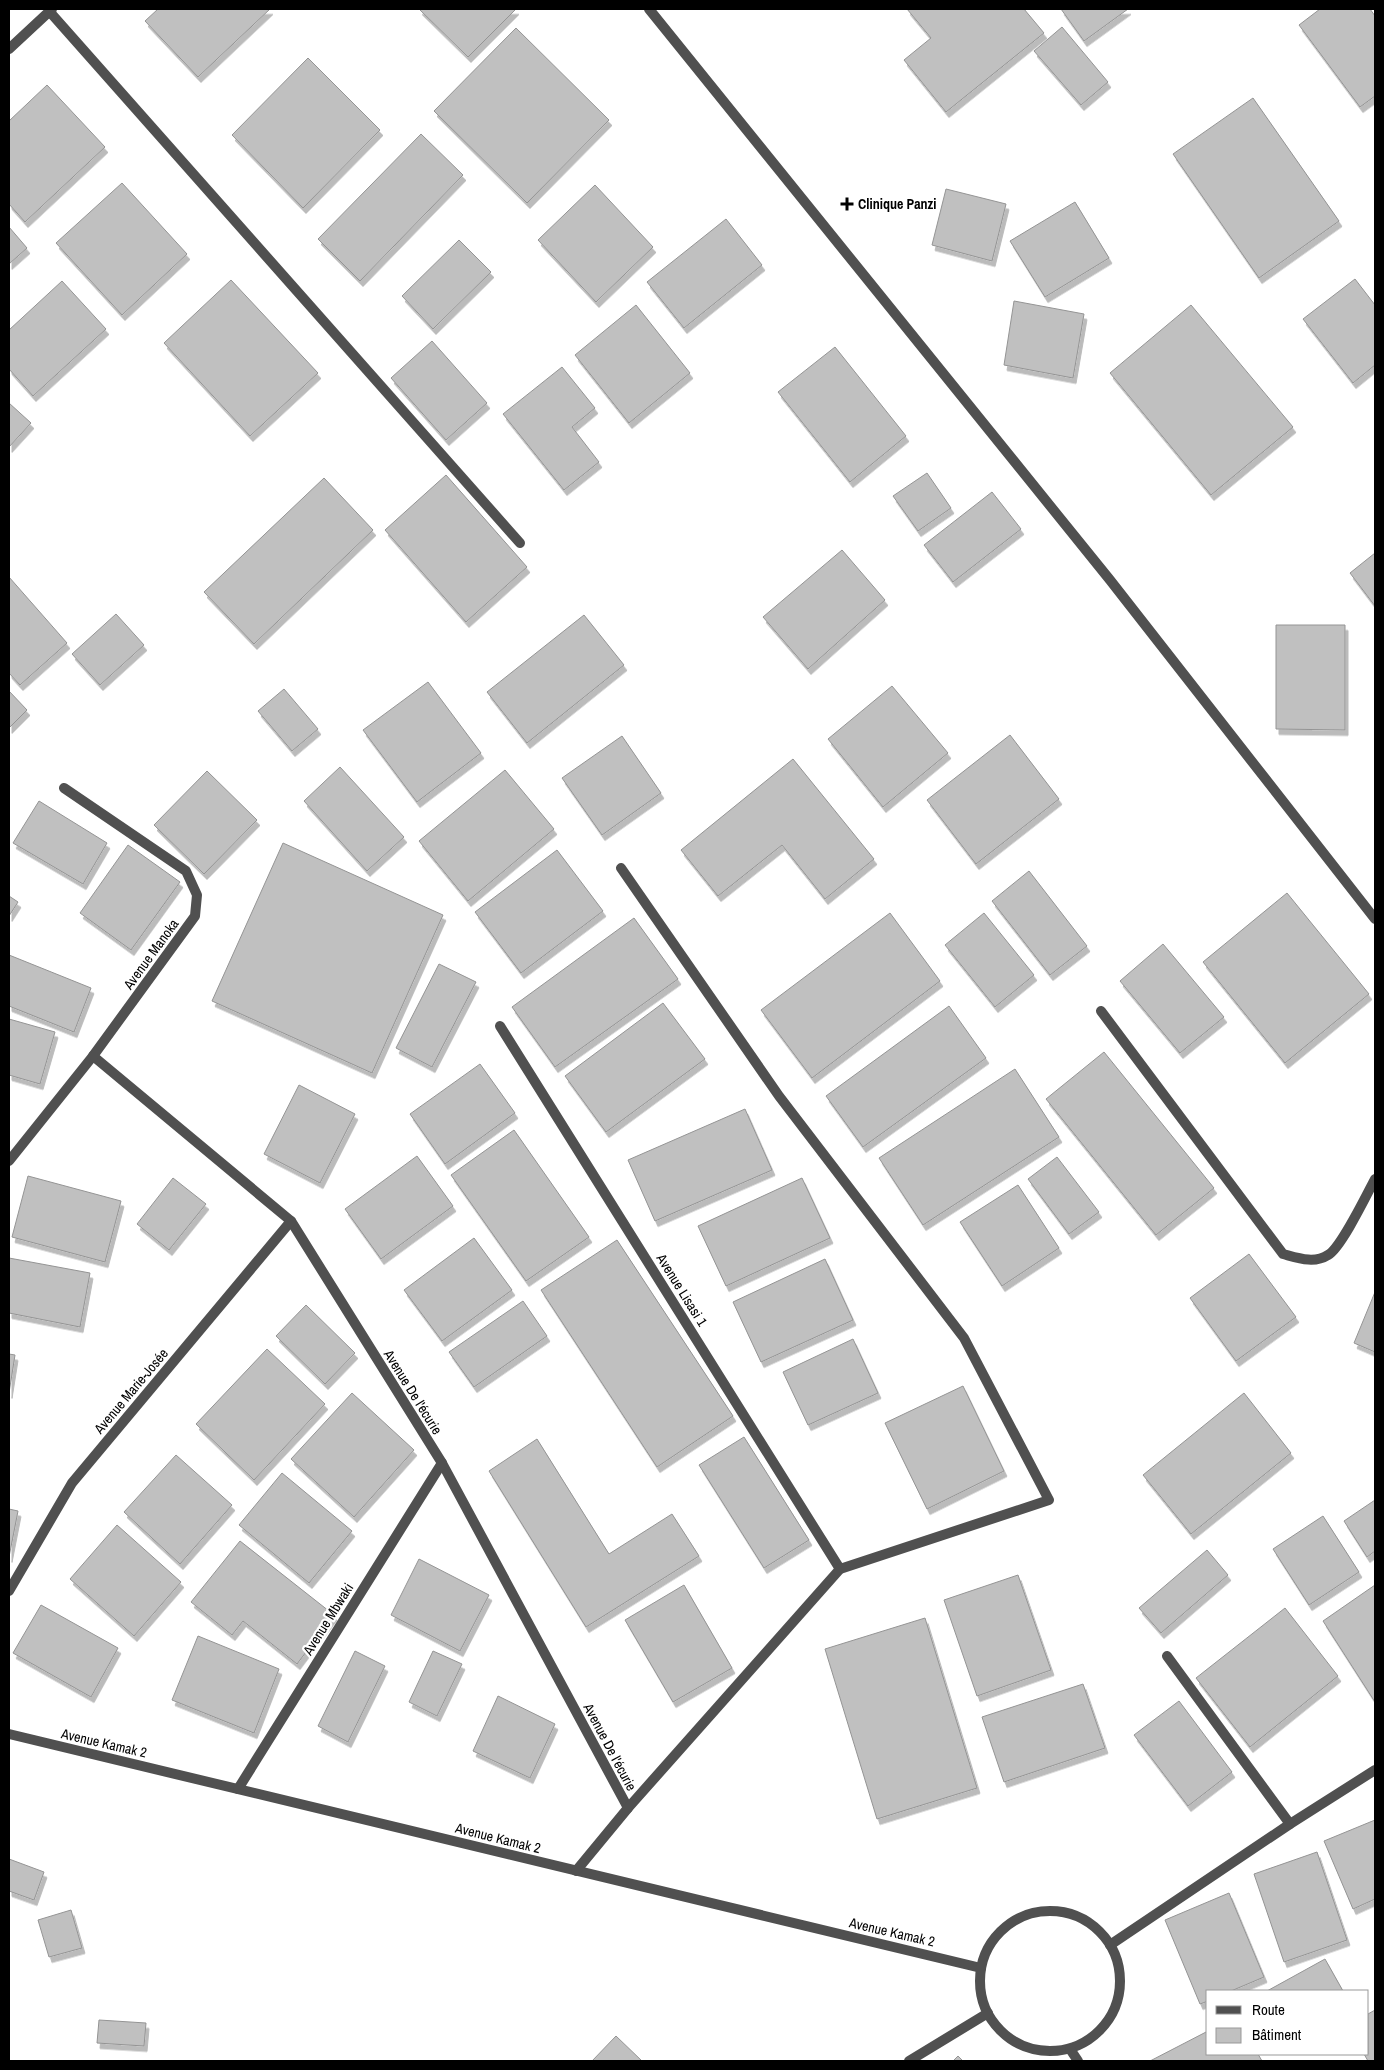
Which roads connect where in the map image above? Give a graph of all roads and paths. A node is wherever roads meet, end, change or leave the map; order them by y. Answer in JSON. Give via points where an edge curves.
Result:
{"nodes":[{"id":1,"x":649,"y":9,"type":"edge"},
{"id":2,"x":50,"y":10,"type":"edge"},
{"id":3,"x":9,"y":49,"type":"edge"},
{"id":4,"x":520,"y":543,"type":"dead end"},
{"id":5,"x":64,"y":788,"type":"dead end"},
{"id":6,"x":621,"y":868,"type":"dead end"},
{"id":7,"x":1375,"y":919,"type":"edge"},
{"id":8,"x":1101,"y":1010,"type":"dead end"},
{"id":9,"x":500,"y":1026,"type":"dead end"},
{"id":10,"x":93,"y":1056,"type":"junction"},
{"id":11,"x":9,"y":1162,"type":"edge"},
{"id":12,"x":1375,"y":1179,"type":"edge"},
{"id":13,"x":291,"y":1221,"type":"junction"},
{"id":14,"x":442,"y":1464,"type":"junction"},
{"id":15,"x":840,"y":1569,"type":"junction"},
{"id":16,"x":9,"y":1591,"type":"edge"},
{"id":17,"x":1167,"y":1656,"type":"dead end"},
{"id":18,"x":9,"y":1734,"type":"edge"},
{"id":19,"x":1375,"y":1770,"type":"edge"},
{"id":20,"x":238,"y":1789,"type":"junction"},
{"id":21,"x":628,"y":1808,"type":"junction"},
{"id":22,"x":1290,"y":1824,"type":"junction"},
{"id":23,"x":576,"y":1871,"type":"junction"},
{"id":24,"x":1110,"y":1946,"type":"junction"},
{"id":25,"x":981,"y":1968,"type":"junction"},
{"id":26,"x":988,"y":2013,"type":"junction"},
{"id":27,"x":1070,"y":2049,"type":"junction"},
{"id":28,"x":909,"y":2061,"type":"edge"},
{"id":29,"x":1078,"y":2061,"type":"edge"}],
"edges":[{"from":1,"to":7,"type":"street","via":[[1110,580]]},
{"from":2,"to":3,"type":"street"},
{"from":2,"to":4,"type":"street"},
{"from":5,"to":10,"type":"street","name":"Avenue Manoka","via":[[186,871],[197,895],[195,916]]},
{"from":6,"to":15,"type":"street","via":[[779,1096],[964,1338],[1049,1500]]},
{"from":8,"to":12,"type":"street","via":[[1283,1254],[1306,1261],[1329,1255]]},
{"from":9,"to":15,"type":"street","name":"Avenue Lisasi 1"},
{"from":10,"to":11,"type":"street","name":"Avenue Manoka"},
{"from":10,"to":13,"type":"street","name":"Avenue De l'écurie"},
{"from":13,"to":14,"type":"street","name":"Avenue De l'écurie"},
{"from":13,"to":16,"type":"street","name":"Avenue Marie-Josée","via":[[72,1483]]},
{"from":14,"to":20,"type":"street","name":"Avenue Mbwaki"},
{"from":14,"to":21,"type":"street","name":"Avenue De l'écurie"},
{"from":15,"to":21,"type":"street"},
{"from":17,"to":22,"type":"street"},
{"from":18,"to":20,"type":"street","name":"Avenue Kamak 2"},
{"from":19,"to":22,"type":"street"},
{"from":20,"to":23,"type":"street","name":"Avenue Kamak 2"},
{"from":21,"to":23,"type":"street"},
{"from":22,"to":24,"type":"street"},
{"from":23,"to":25,"type":"street","name":"Avenue Kamak 2"},
{"from":24,"to":25,"type":"street","via":[[1097,1929],[1079,1917],[1059,1911],[1038,1912],[1018,1918],[1001,1931],[988,1948]]},
{"from":24,"to":27,"type":"street","via":[[1119,1970],[1119,1995],[1110,2018],[1093,2037]]},
{"from":25,"to":26,"type":"street","via":[[981,1991]]},
{"from":26,"to":27,"type":"street","via":[[999,2030],[1032,2049]]},
{"from":26,"to":28,"type":"street"},
{"from":27,"to":29,"type":"street"}]}
